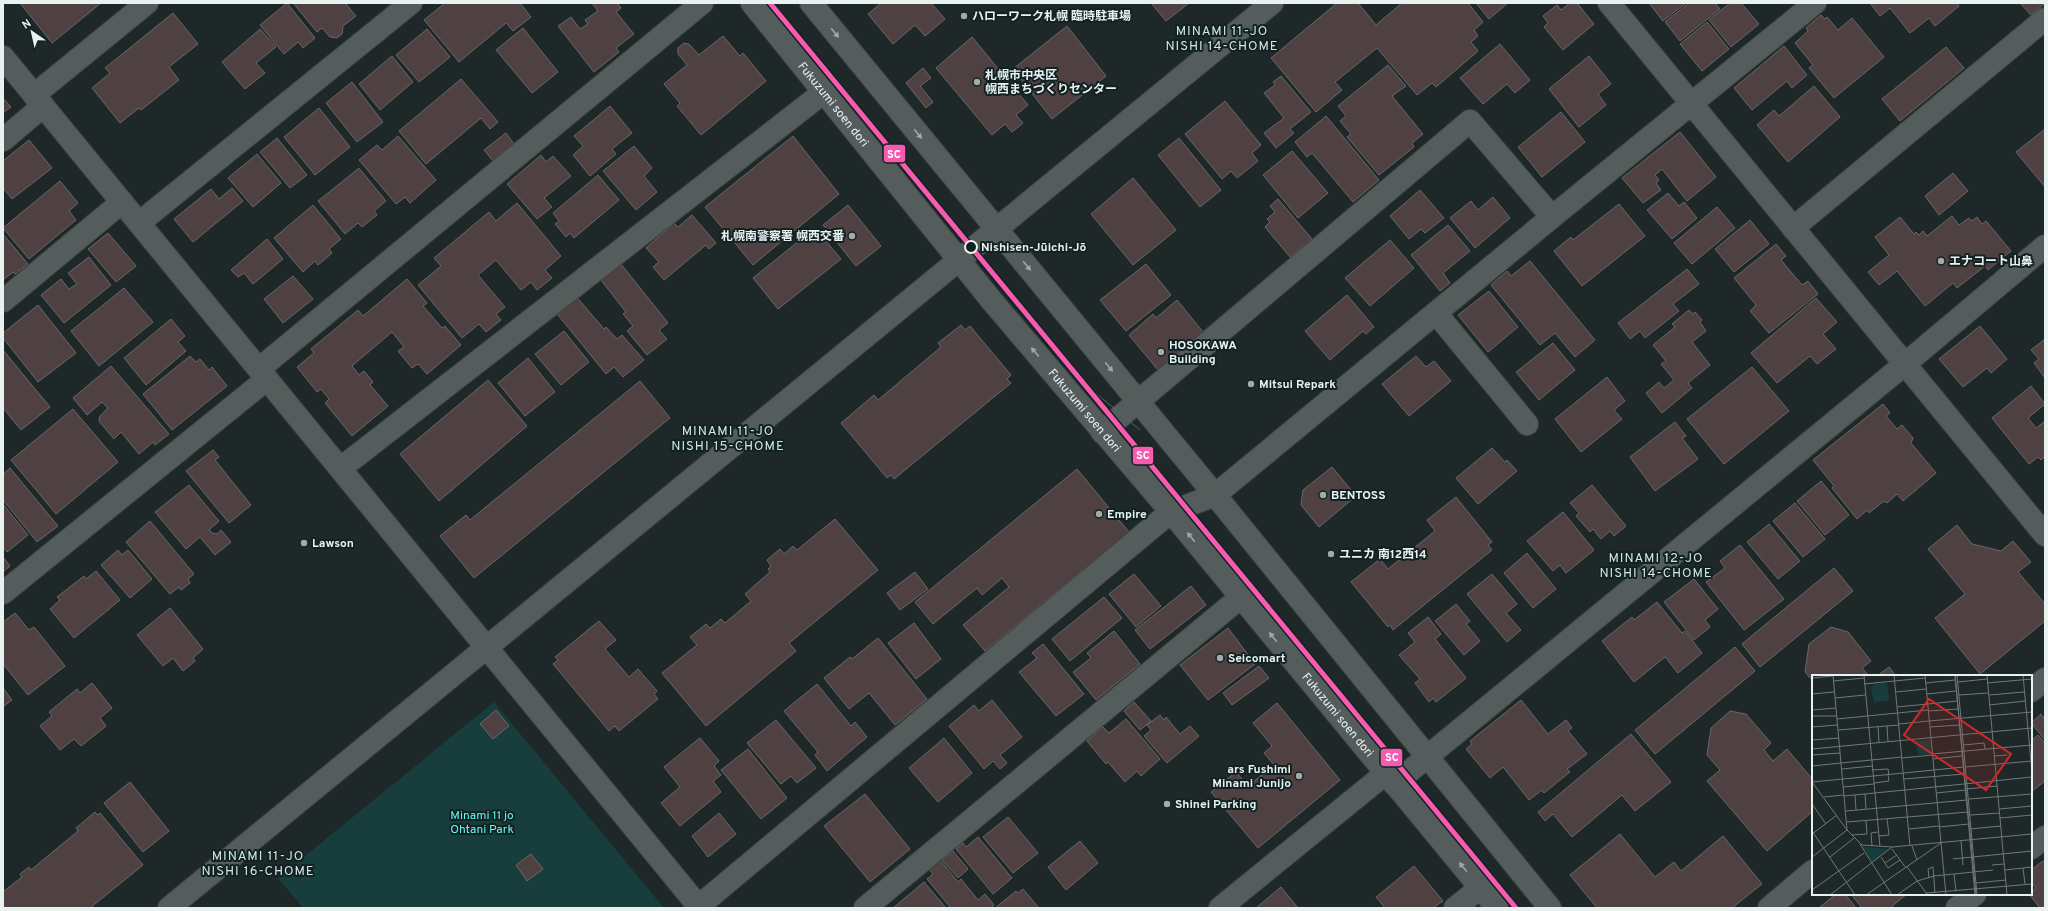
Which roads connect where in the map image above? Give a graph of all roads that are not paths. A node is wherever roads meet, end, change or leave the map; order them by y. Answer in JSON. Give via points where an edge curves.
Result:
{"nodes":[{"id":1,"x":147,"y":3,"type":"edge"},
{"id":2,"x":411,"y":3,"type":"edge"},
{"id":3,"x":702,"y":3,"type":"edge"},
{"id":4,"x":752,"y":3,"type":"edge"},
{"id":5,"x":811,"y":3,"type":"edge"},
{"id":6,"x":1272,"y":3,"type":"edge"},
{"id":7,"x":1609,"y":3,"type":"edge"},
{"id":8,"x":1815,"y":3,"type":"edge"},
{"id":9,"x":2045,"y":19,"type":"edge"},
{"id":10,"x":3,"y":58,"type":"edge"},
{"id":11,"x":824,"y":92,"type":"junction"},
{"id":12,"x":39,"y":101,"type":"junction"},
{"id":13,"x":1692,"y":104,"type":"junction"},
{"id":14,"x":3,"y":140,"type":"edge"},
{"id":15,"x":122,"y":202,"type":"junction"},
{"id":16,"x":1552,"y":217,"type":"junction"},
{"id":17,"x":139,"y":223,"type":"junction"},
{"id":18,"x":1793,"y":228,"type":"junction"},
{"id":19,"x":997,"y":229,"type":"junction"},
{"id":20,"x":2045,"y":246,"type":"edge"},
{"id":21,"x":959,"y":260,"type":"junction"},
{"id":22,"x":3,"y":301,"type":"edge"},
{"id":23,"x":1436,"y":313,"type":"junction"},
{"id":24,"x":1905,"y":364,"type":"junction"},
{"id":25,"x":263,"y":374,"type":"junction"},
{"id":26,"x":1138,"y":402,"type":"junction"},
{"id":27,"x":1528,"y":424,"type":"dead end"},
{"id":28,"x":1102,"y":432,"type":"junction"},
{"id":29,"x":340,"y":468,"type":"junction"},
{"id":30,"x":1215,"y":495,"type":"junction"},
{"id":31,"x":1171,"y":512,"type":"junction"},
{"id":32,"x":2045,"y":535,"type":"edge"},
{"id":33,"x":3,"y":593,"type":"edge"},
{"id":34,"x":1241,"y":597,"type":"junction"},
{"id":35,"x":487,"y":647,"type":"junction"},
{"id":36,"x":2045,"y":679,"type":"edge"},
{"id":37,"x":2032,"y":690,"type":"edge"},
{"id":38,"x":1426,"y":757,"type":"junction"},
{"id":39,"x":1390,"y":779,"type":"junction"},
{"id":40,"x":2045,"y":837,"type":"edge"},
{"id":41,"x":2032,"y":847,"type":"edge"},
{"id":42,"x":1812,"y":872,"type":"edge"},
{"id":43,"x":1480,"y":888,"type":"junction"},
{"id":44,"x":1974,"y":895,"type":"edge"},
{"id":45,"x":700,"y":907,"type":"edge"},
{"id":46,"x":169,"y":908,"type":"edge"},
{"id":47,"x":865,"y":908,"type":"edge"},
{"id":48,"x":1220,"y":908,"type":"edge"},
{"id":49,"x":1455,"y":908,"type":"edge"},
{"id":50,"x":1497,"y":908,"type":"edge"},
{"id":51,"x":1550,"y":908,"type":"edge"},
{"id":52,"x":1769,"y":908,"type":"edge"},
{"id":53,"x":1957,"y":908,"type":"edge"}],
"edges":[{"from":1,"to":12,"type":"street"},
{"from":2,"to":17,"type":"street"},
{"from":3,"to":25,"type":"street"},
{"from":4,"to":11,"type":"street","name":"Fukuzumi soen dori"},
{"from":5,"to":19,"type":"street","one_way":true},
{"from":6,"to":19,"type":"street"},
{"from":7,"to":13,"type":"street"},
{"from":8,"to":13,"type":"street"},
{"from":9,"to":18,"type":"street"},
{"from":10,"to":12,"type":"street"},
{"from":11,"to":21,"type":"street","name":"Fukuzumi soen dori"},
{"from":11,"to":29,"type":"street"},
{"from":12,"to":14,"type":"street"},
{"from":12,"to":15,"type":"street"},
{"from":13,"to":16,"type":"street"},
{"from":13,"to":18,"type":"street"},
{"from":15,"to":17,"type":"street"},
{"from":15,"to":22,"type":"street"},
{"from":16,"to":23,"type":"street"},
{"from":16,"to":26,"type":"street","via":[[1470,121]]},
{"from":17,"to":25,"type":"street"},
{"from":18,"to":24,"type":"street"},
{"from":19,"to":21,"type":"street"},
{"from":19,"to":26,"type":"street","one_way":true},
{"from":20,"to":24,"type":"street"},
{"from":28,"to":21,"type":"street","name":"Fukuzumi soen dori","one_way":true},
{"from":21,"to":35,"type":"street"},
{"from":23,"to":27,"type":"street"},
{"from":23,"to":30,"type":"street"},
{"from":24,"to":32,"type":"street"},
{"from":24,"to":38,"type":"street"},
{"from":25,"to":29,"type":"street"},
{"from":25,"to":33,"type":"street"},
{"from":26,"to":28,"type":"street"},
{"from":26,"to":30,"type":"street"},
{"from":28,"to":31,"type":"street","name":"Fukuzumi soen dori"},
{"from":29,"to":35,"type":"street"},
{"from":30,"to":31,"type":"street"},
{"from":30,"to":38,"type":"street"},
{"from":34,"to":31,"type":"street","name":"Fukuzumi soen dori","one_way":true},
{"from":31,"to":45,"type":"street"},
{"from":39,"to":34,"type":"street","name":"Fukuzumi soen dori","one_way":true},
{"from":34,"to":47,"type":"street"},
{"from":35,"to":45,"type":"street"},
{"from":35,"to":46,"type":"street"},
{"from":36,"to":37,"type":"street"},
{"from":38,"to":39,"type":"street"},
{"from":38,"to":51,"type":"street"},
{"from":43,"to":39,"type":"street","name":"Fukuzumi soen dori","one_way":true},
{"from":39,"to":48,"type":"street"},
{"from":40,"to":41,"type":"street"},
{"from":42,"to":52,"type":"street"},
{"from":43,"to":49,"type":"street"},
{"from":43,"to":50,"type":"street","name":"Fukuzumi soen dori"},
{"from":44,"to":53,"type":"street"}]}
